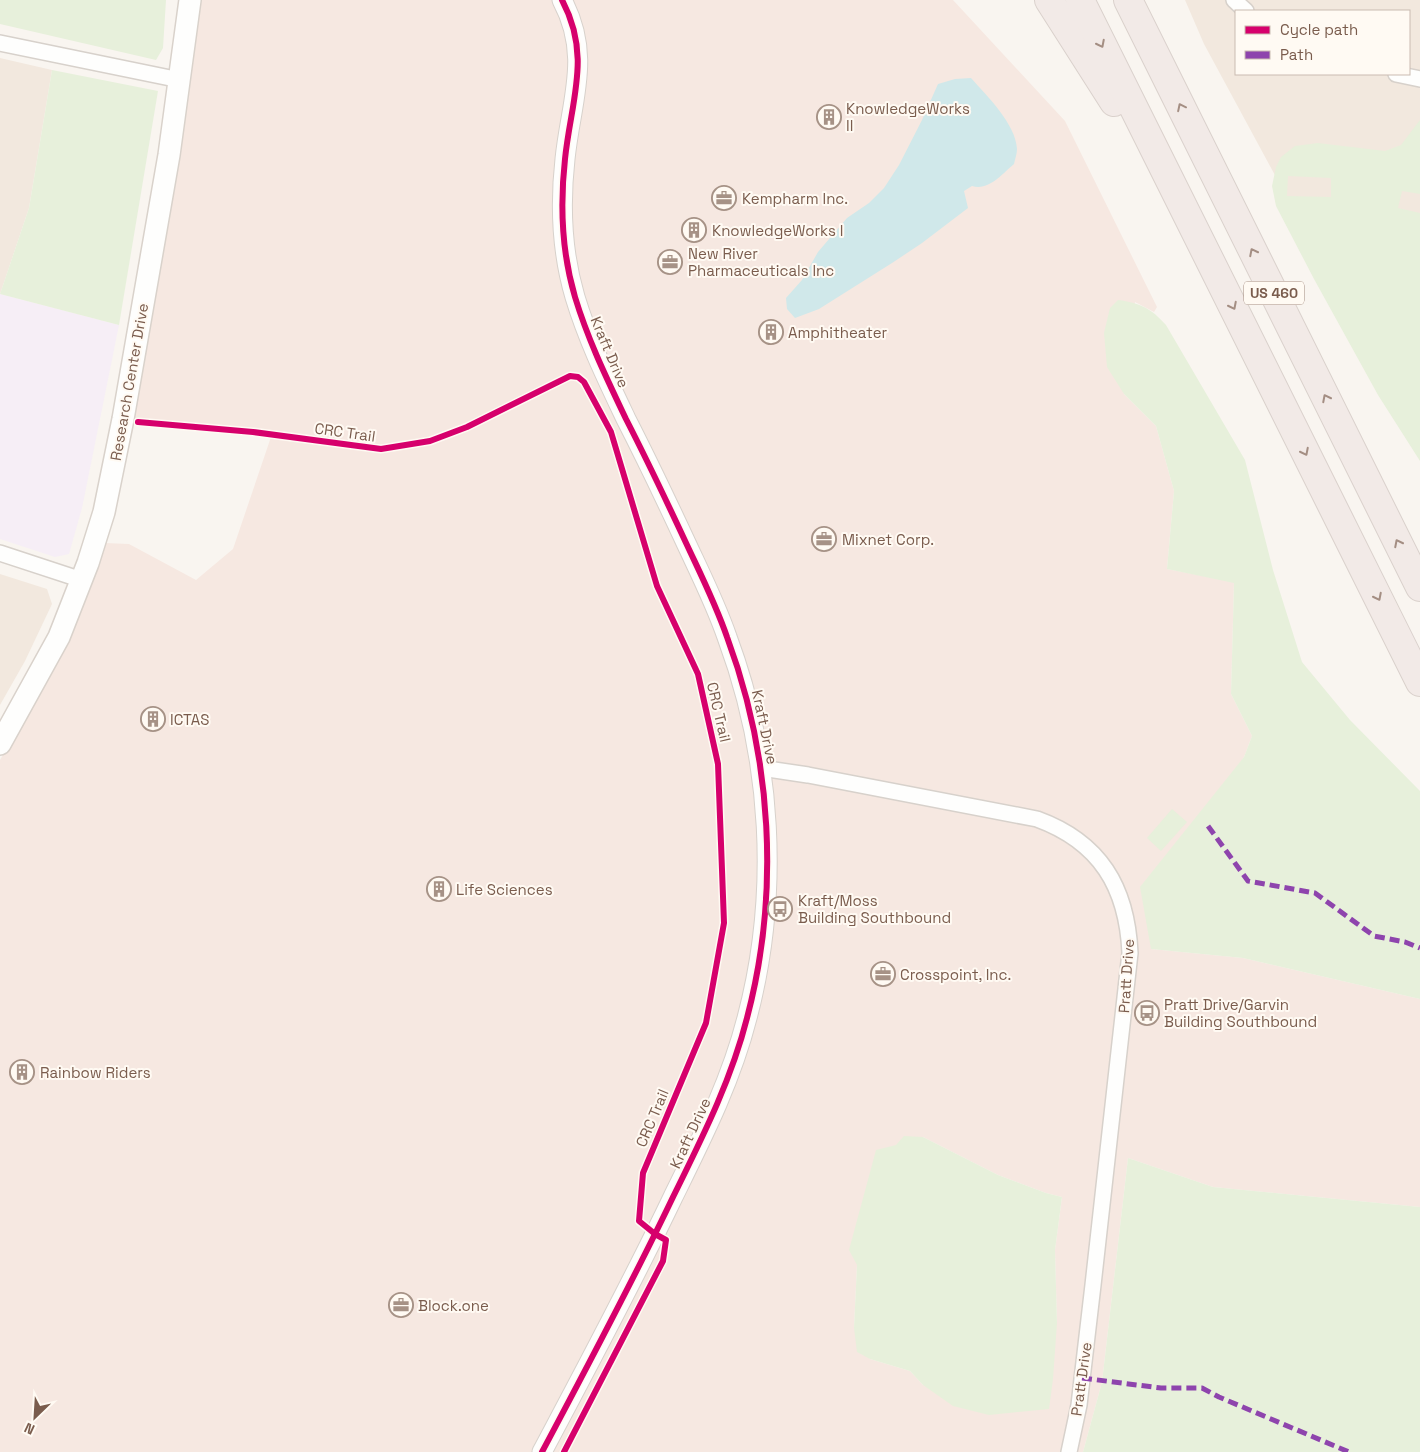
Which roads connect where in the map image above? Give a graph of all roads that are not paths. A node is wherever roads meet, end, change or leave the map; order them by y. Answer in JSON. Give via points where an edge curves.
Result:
{"nodes":[{"id":1,"x":190,"y":0,"type":"edge"},
{"id":2,"x":562,"y":0,"type":"edge"},
{"id":3,"x":1049,"y":0,"type":"edge"},
{"id":4,"x":1080,"y":0,"type":"edge"},
{"id":5,"x":1128,"y":0,"type":"edge"},
{"id":6,"x":1234,"y":0,"type":"edge"},
{"id":7,"x":1245,"y":10,"type":"edge"},
{"id":8,"x":0,"y":43,"type":"edge"},
{"id":9,"x":1401,"y":75,"type":"edge"},
{"id":10,"x":1420,"y":79,"type":"edge"},
{"id":11,"x":180,"y":80,"type":"junction"},
{"id":12,"x":1180,"y":200,"type":"junction"},
{"id":13,"x":0,"y":553,"type":"edge"},
{"id":14,"x":82,"y":580,"type":"junction"},
{"id":15,"x":1420,"y":587,"type":"edge"},
{"id":16,"x":1420,"y":682,"type":"edge"},
{"id":17,"x":0,"y":744,"type":"edge"},
{"id":18,"x":761,"y":768,"type":"junction"},
{"id":19,"x":542,"y":1452,"type":"edge"},
{"id":20,"x":1069,"y":1452,"type":"edge"}],
"edges":[{"from":1,"to":11,"type":"main road","name":"Research Center Drive"},
{"from":2,"to":18,"type":"street","name":"Kraft Drive","via":[[573,26],[578,56],[563,197],[571,283],[604,372],[718,611],[741,678]]},
{"from":3,"to":12,"type":"highway"},
{"from":4,"to":12,"type":"highway","number":"US 460","one_way":true},
{"from":15,"to":5,"type":"highway","number":"US 460","one_way":true},
{"from":6,"to":7,"type":"street"},
{"from":8,"to":11,"type":"street"},
{"from":9,"to":10,"type":"street"},
{"from":11,"to":14,"type":"main road","name":"Research Center Drive","via":[[122,429],[104,512]]},
{"from":12,"to":16,"type":"highway","number":"US 460","one_way":true},
{"from":13,"to":14,"type":"street"},
{"from":14,"to":17,"type":"main road","name":"Research Center Drive","via":[[59,637]]},
{"from":18,"to":19,"type":"street","name":"Kraft Drive","via":[[767,832],[765,914],[758,969],[737,1052],[705,1133]]},
{"from":18,"to":20,"type":"street","name":"Pratt Drive","via":[[1037,819],[1068,834],[1089,850],[1106,869],[1120,896],[1127,918],[1130,953],[1094,1285],[1079,1404]]}]}
